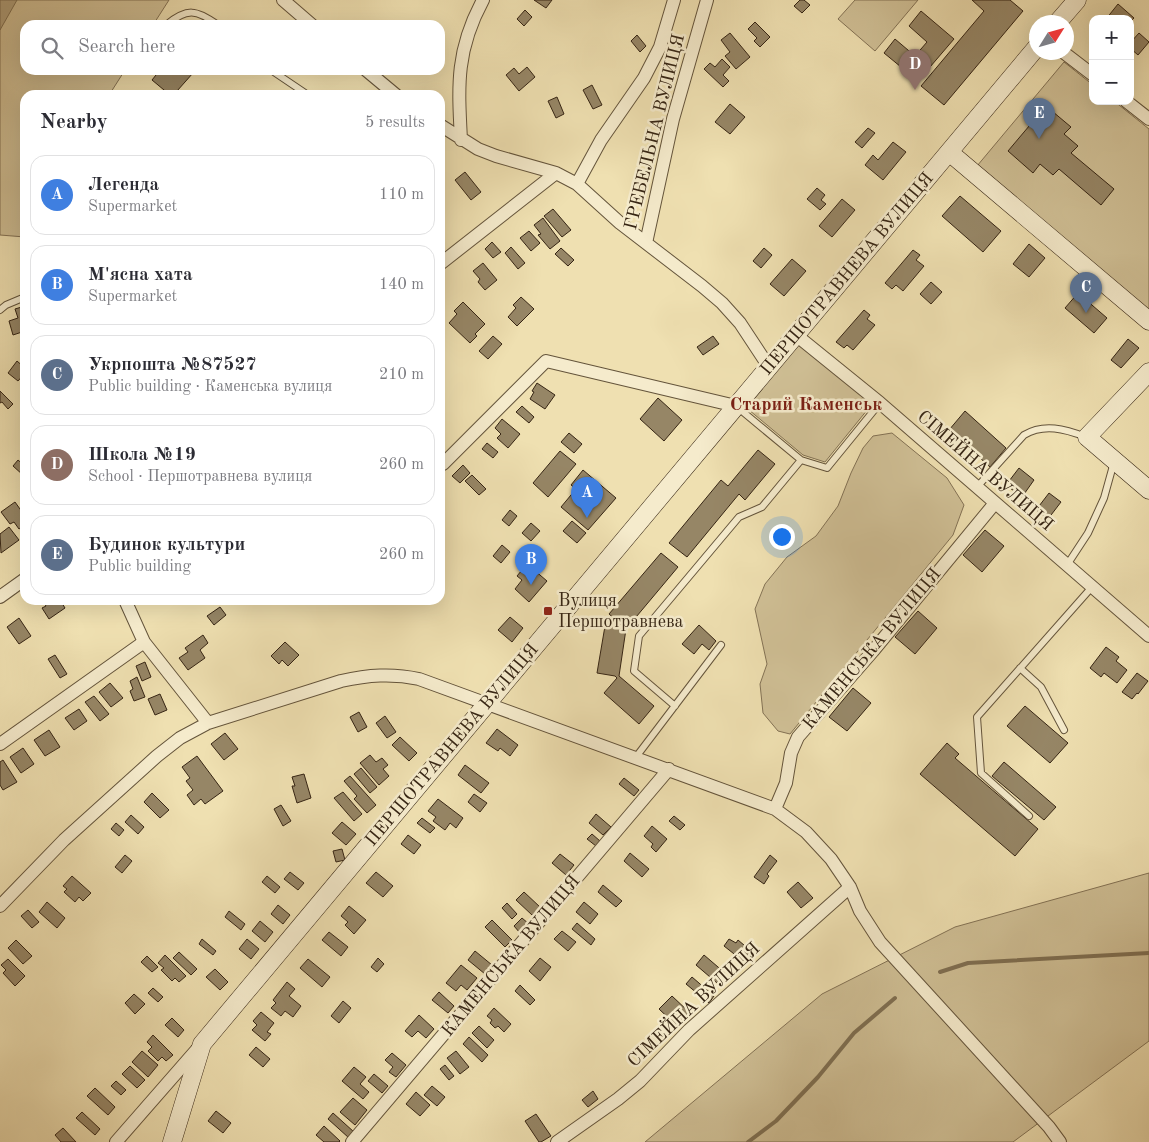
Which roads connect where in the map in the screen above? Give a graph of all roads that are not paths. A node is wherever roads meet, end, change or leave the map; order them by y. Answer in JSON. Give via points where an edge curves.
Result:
{"nodes":[{"id":1,"x":283,"y":0,"type":"edge"},
{"id":2,"x":483,"y":0,"type":"edge"},
{"id":3,"x":674,"y":0,"type":"edge"},
{"id":4,"x":707,"y":0,"type":"edge"},
{"id":5,"x":1077,"y":0,"type":"edge"},
{"id":6,"x":1064,"y":15,"type":"edge"},
{"id":7,"x":172,"y":20,"type":"edge"},
{"id":8,"x":211,"y":20,"type":"edge"},
{"id":9,"x":306,"y":20,"type":"edge"},
{"id":10,"x":1029,"y":56,"type":"edge"},
{"id":11,"x":1073,"y":60,"type":"edge"},
{"id":12,"x":1089,"y":72,"type":"edge"},
{"id":13,"x":278,"y":75,"type":"edge"},
{"id":14,"x":372,"y":75,"type":"edge"},
{"id":15,"x":301,"y":90,"type":"edge"},
{"id":16,"x":390,"y":90,"type":"edge"},
{"id":17,"x":1131,"y":105,"type":"edge"},
{"id":18,"x":1149,"y":119,"type":"edge"},
{"id":19,"x":445,"y":129,"type":"edge"},
{"id":20,"x":461,"y":140,"type":"junction"},
{"id":21,"x":949,"y":152,"type":"junction"},
{"id":22,"x":556,"y":173,"type":"junction"},
{"id":23,"x":577,"y":184,"type":"junction"},
{"id":24,"x":646,"y":243,"type":"junction"},
{"id":25,"x":445,"y":260,"type":"edge"},
{"id":26,"x":20,"y":299,"type":"edge"},
{"id":27,"x":0,"y":310,"type":"edge"},
{"id":28,"x":1149,"y":321,"type":"edge"},
{"id":29,"x":796,"y":335,"type":"junction"},
{"id":30,"x":769,"y":367,"type":"junction"},
{"id":31,"x":1149,"y":372,"type":"edge"},
{"id":32,"x":880,"y":404,"type":"junction"},
{"id":33,"x":736,"y":406,"type":"junction"},
{"id":34,"x":1087,"y":437,"type":"junction"},
{"id":35,"x":800,"y":460,"type":"junction"},
{"id":36,"x":1115,"y":460,"type":"junction"},
{"id":37,"x":445,"y":462,"type":"edge"},
{"id":38,"x":977,"y":488,"type":"junction"},
{"id":39,"x":1149,"y":490,"type":"edge"},
{"id":40,"x":995,"y":503,"type":"junction"},
{"id":41,"x":1067,"y":565,"type":"junction"},
{"id":42,"x":20,"y":583,"type":"edge"},
{"id":43,"x":1092,"y":586,"type":"junction"},
{"id":44,"x":0,"y":597,"type":"edge"},
{"id":45,"x":127,"y":605,"type":"edge"},
{"id":46,"x":1149,"y":636,"type":"edge"},
{"id":47,"x":144,"y":642,"type":"junction"},
{"id":48,"x":722,"y":645,"type":"dead end"},
{"id":49,"x":1020,"y":668,"type":"junction"},
{"id":50,"x":487,"y":704,"type":"junction"},
{"id":51,"x":675,"y":706,"type":"junction"},
{"id":52,"x":208,"y":723,"type":"junction"},
{"id":53,"x":1064,"y":730,"type":"dead end"},
{"id":54,"x":0,"y":744,"type":"edge"},
{"id":55,"x":636,"y":758,"type":"junction"},
{"id":56,"x":669,"y":770,"type":"junction"},
{"id":57,"x":775,"y":808,"type":"junction"},
{"id":58,"x":1029,"y":816,"type":"dead end"},
{"id":59,"x":850,"y":887,"type":"junction"},
{"id":60,"x":0,"y":906,"type":"edge"},
{"id":61,"x":202,"y":1044,"type":"junction"},
{"id":62,"x":116,"y":1142,"type":"edge"},
{"id":63,"x":172,"y":1142,"type":"edge"},
{"id":64,"x":352,"y":1142,"type":"edge"},
{"id":65,"x":557,"y":1142,"type":"edge"},
{"id":66,"x":1060,"y":1142,"type":"edge"}],
"edges":[{"from":1,"to":9,"type":"street"},
{"from":2,"to":20,"type":"street","via":[[463,50],[458,83]]},
{"from":3,"to":23,"type":"street","name":"ГРЕБЕЛЬНА ВУЛИЦЯ","via":[[660,47],[644,78],[601,140]]},
{"from":4,"to":24,"type":"street","name":"ГРЕБЕЛЬНА ВУЛИЦЯ","via":[[673,119]]},
{"from":5,"to":6,"type":"street"},
{"from":7,"to":8,"type":"lane","via":[[191,12],[203,14]]},
{"from":10,"to":21,"type":"street","name":"ПЕРШОТРАВНЕВА ВУЛИЦЯ"},
{"from":11,"to":12,"type":"street"},
{"from":13,"to":15,"type":"lane"},
{"from":14,"to":16,"type":"street"},
{"from":17,"to":18,"type":"street"},
{"from":19,"to":20,"type":"street"},
{"from":20,"to":22,"type":"street","via":[[496,156]]},
{"from":21,"to":28,"type":"street"},
{"from":21,"to":29,"type":"street","name":"ПЕРШОТРАВНЕВА ВУЛИЦЯ"},
{"from":22,"to":23,"type":"street"},
{"from":22,"to":25,"type":"street"},
{"from":23,"to":24,"type":"street"},
{"from":24,"to":30,"type":"street","via":[[722,303],[740,323]]},
{"from":26,"to":27,"type":"lane"},
{"from":29,"to":30,"type":"street","name":"ПЕРШОТРАВНЕВА ВУЛИЦЯ"},
{"from":29,"to":32,"type":"street","name":"СІМЕЙНА ВУЛИЦЯ"},
{"from":30,"to":33,"type":"street","name":"ПЕРШОТРАВНЕВА ВУЛИЦЯ"},
{"from":31,"to":34,"type":"street"},
{"from":32,"to":35,"type":"lane","via":[[827,468]]},
{"from":32,"to":38,"type":"street","name":"СІМЕЙНА ВУЛИЦЯ"},
{"from":33,"to":35,"type":"lane"},
{"from":33,"to":37,"type":"street","via":[[546,361]]},
{"from":33,"to":50,"type":"street","name":"ПЕРШОТРАВНЕВА ВУЛИЦЯ"},
{"from":34,"to":36,"type":"street"},
{"from":34,"to":38,"type":"lane","via":[[1066,429],[1032,430]]},
{"from":35,"to":51,"type":"lane","via":[[762,507],[739,517],[639,636],[634,671]]},
{"from":36,"to":39,"type":"street"},
{"from":36,"to":41,"type":"lane","via":[[1104,498],[1088,533]]},
{"from":38,"to":40,"type":"street","name":"СІМЕЙНА ВУЛИЦЯ"},
{"from":40,"to":41,"type":"street","name":"СІМЕЙНА ВУЛИЦЯ"},
{"from":40,"to":57,"type":"street","name":"КАМЕНСЬКА ВУЛИЦЯ","via":[[798,737],[791,753],[786,783]]},
{"from":41,"to":43,"type":"street","name":"СІМЕЙНА ВУЛИЦЯ"},
{"from":42,"to":44,"type":"street"},
{"from":43,"to":46,"type":"street","name":"СІМЕЙНА ВУЛИЦЯ"},
{"from":43,"to":49,"type":"lane"},
{"from":45,"to":47,"type":"street"},
{"from":47,"to":52,"type":"street"},
{"from":47,"to":54,"type":"street"},
{"from":48,"to":51,"type":"lane"},
{"from":49,"to":53,"type":"lane","via":[[1041,687]]},
{"from":49,"to":58,"type":"lane","via":[[977,717],[981,773]]},
{"from":50,"to":52,"type":"street","via":[[419,679],[380,674],[341,681]]},
{"from":50,"to":55,"type":"street"},
{"from":50,"to":61,"type":"street","name":"ПЕРШОТРАВНЕВА ВУЛИЦЯ"},
{"from":51,"to":55,"type":"lane"},
{"from":52,"to":60,"type":"street","via":[[180,738],[157,756],[64,840]]},
{"from":55,"to":56,"type":"street"},
{"from":56,"to":57,"type":"street"},
{"from":56,"to":64,"type":"street","name":"КАМЕНСЬКА ВУЛИЦЯ"},
{"from":57,"to":59,"type":"street","via":[[806,832],[831,858]]},
{"from":59,"to":65,"type":"street","name":"СІМЕЙНА ВУЛИЦЯ","via":[[689,1030],[640,1081]]},
{"from":59,"to":66,"type":"street","via":[[860,912],[880,942]]},
{"from":61,"to":62,"type":"street","name":"ПЕРШОТРАВНЕВА ВУЛИЦЯ"},
{"from":61,"to":63,"type":"street"}]}
